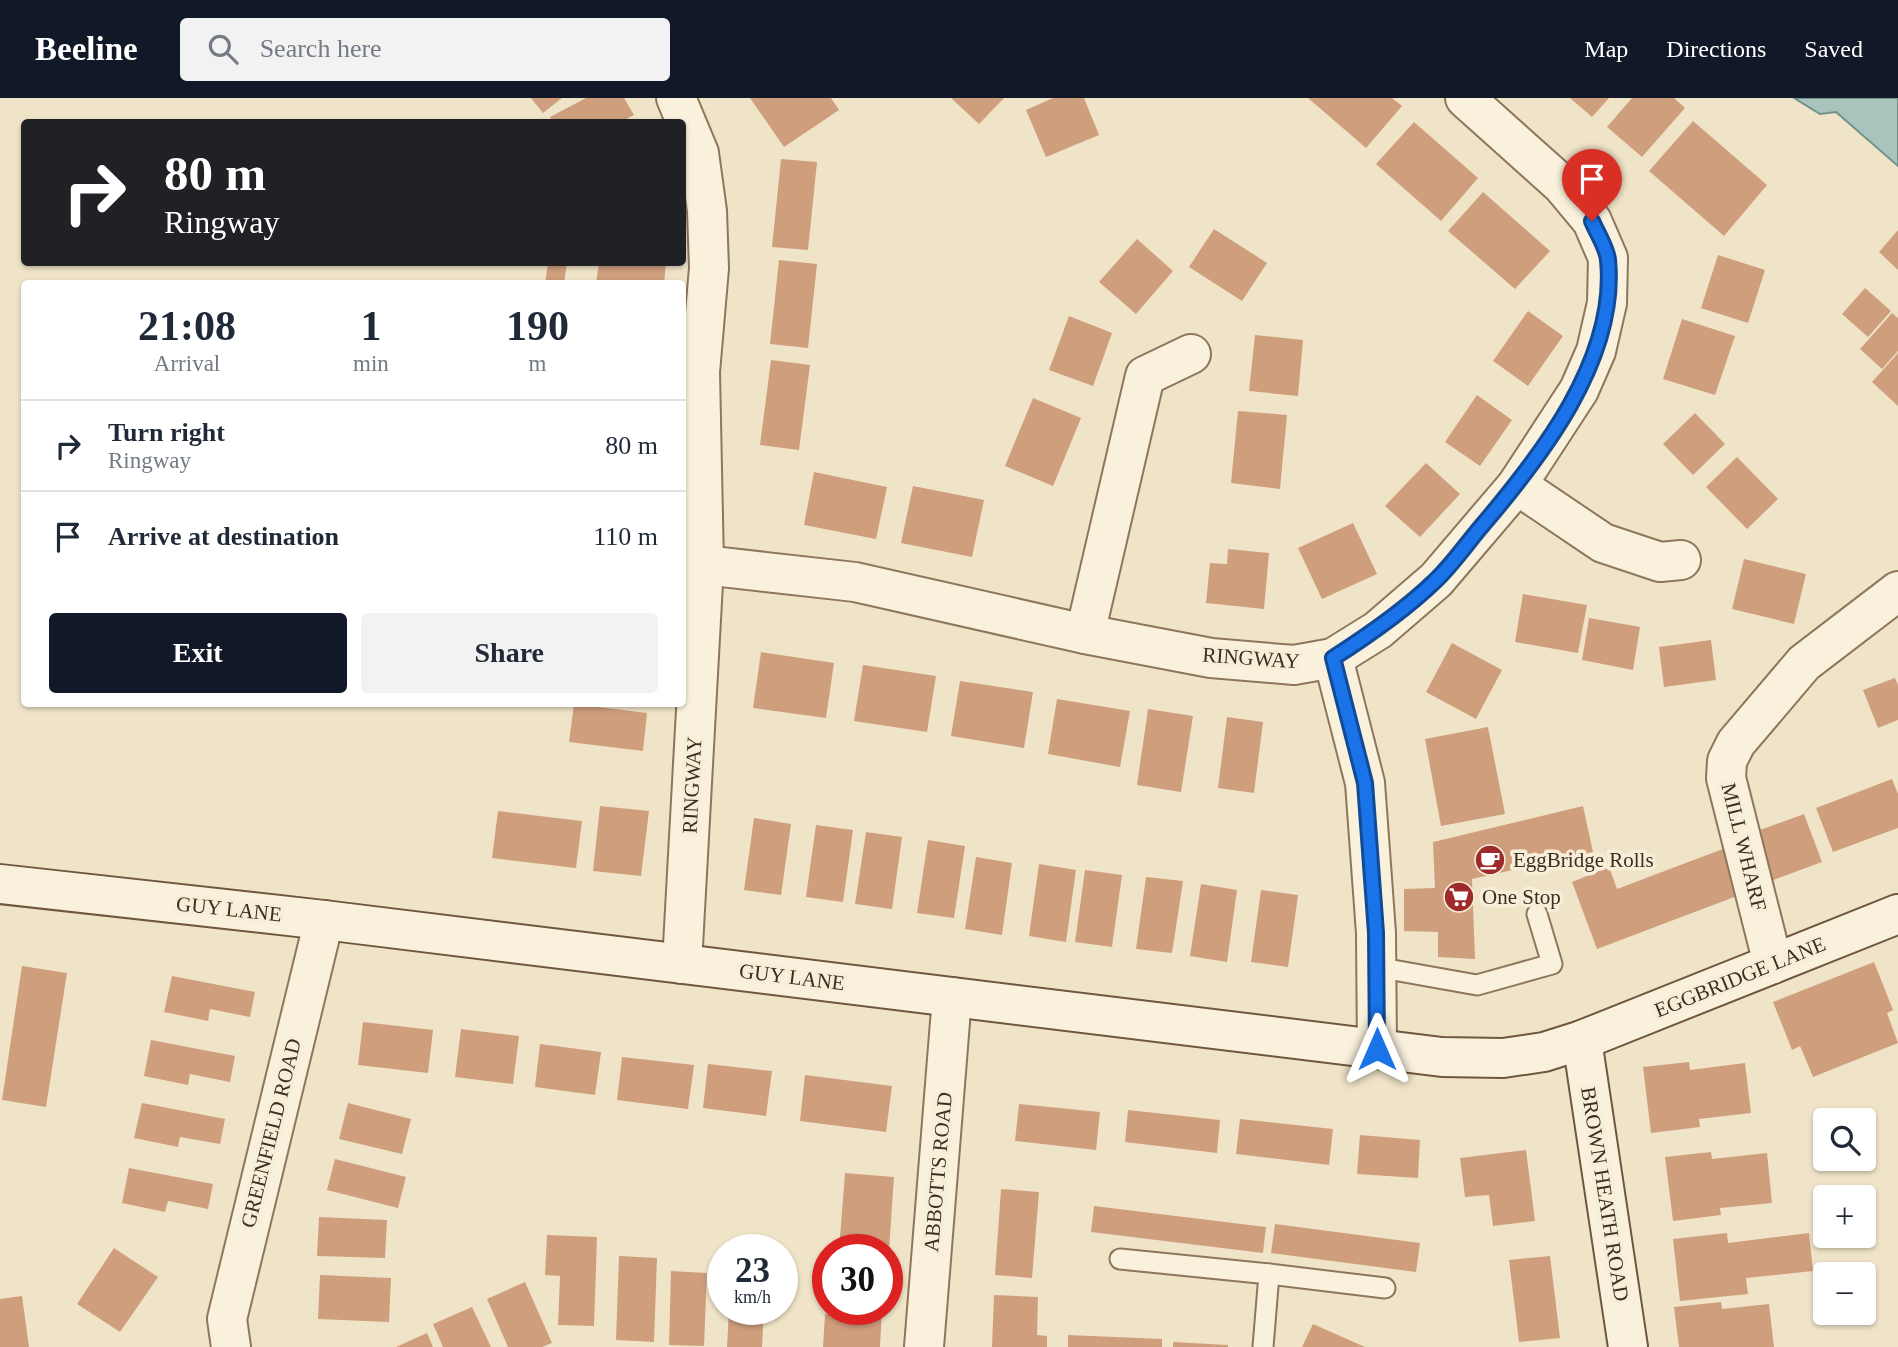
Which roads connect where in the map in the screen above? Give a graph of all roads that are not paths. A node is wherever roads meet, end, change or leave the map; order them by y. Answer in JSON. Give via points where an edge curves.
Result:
{"nodes":[{"id":1,"x":676,"y":98,"type":"edge"},
{"id":2,"x":1465,"y":98,"type":"edge"},
{"id":3,"x":685,"y":119,"type":"edge"},
{"id":4,"x":686,"y":122,"type":"edge"},
{"id":5,"x":695,"y":210,"type":"edge"},
{"id":6,"x":1191,"y":354,"type":"dead end"},
{"id":7,"x":1517,"y":485,"type":"junction"},
{"id":8,"x":1681,"y":560,"type":"dead end"},
{"id":9,"x":704,"y":565,"type":"junction"},
{"id":10,"x":1898,"y":592,"type":"edge"},
{"id":11,"x":1085,"y":634,"type":"junction"},
{"id":12,"x":1333,"y":658,"type":"junction"},
{"id":13,"x":0,"y":884,"type":"edge"},
{"id":14,"x":1537,"y":914,"type":"dead end"},
{"id":15,"x":1898,"y":914,"type":"edge"},
{"id":16,"x":324,"y":920,"type":"junction"},
{"id":17,"x":682,"y":964,"type":"junction"},
{"id":18,"x":1773,"y":964,"type":"junction"},
{"id":19,"x":1376,"y":967,"type":"junction"},
{"id":20,"x":952,"y":997,"type":"junction"},
{"id":21,"x":1581,"y":1040,"type":"junction"},
{"id":22,"x":1377,"y":1049,"type":"junction"},
{"id":23,"x":1120,"y":1259,"type":"dead end"},
{"id":24,"x":1269,"y":1274,"type":"junction"},
{"id":25,"x":1385,"y":1288,"type":"dead end"},
{"id":26,"x":231,"y":1347,"type":"edge"},
{"id":27,"x":924,"y":1347,"type":"edge"},
{"id":28,"x":1263,"y":1347,"type":"edge"},
{"id":29,"x":1629,"y":1347,"type":"edge"}],
"edges":[{"from":1,"to":3,"type":"street","name":"RINGWAY"},
{"from":2,"to":7,"type":"street","name":"RINGWAY","via":[[1562,185],[1592,221],[1608,258],[1607,303],[1596,351],[1579,390]]},
{"from":4,"to":5,"type":"street","name":"RINGWAY","via":[[699,153]]},
{"from":5,"to":9,"type":"street","name":"RINGWAY","via":[[709,268],[700,372]]},
{"from":6,"to":11,"type":"street","via":[[1145,376]]},
{"from":7,"to":8,"type":"street","via":[[1603,543],[1660,562]]},
{"from":7,"to":12,"type":"street","name":"RINGWAY","via":[[1436,580],[1378,630]]},
{"from":9,"to":11,"type":"street","name":"RINGWAY","via":[[855,582]]},
{"from":9,"to":17,"type":"street","name":"RINGWAY"},
{"from":10,"to":18,"type":"street","name":"MILL WHARF","via":[[1804,663],[1736,743],[1727,761],[1726,778]]},
{"from":11,"to":12,"type":"street","name":"RINGWAY","via":[[1211,659],[1294,665]]},
{"from":12,"to":19,"type":"street","via":[[1365,783]]},
{"from":13,"to":16,"type":"street","name":"GUY LANE"},
{"from":14,"to":19,"type":"lane","via":[[1552,964],[1477,985]]},
{"from":15,"to":18,"type":"street","name":"EGGBRIDGE LANE"},
{"from":16,"to":17,"type":"street","name":"GUY LANE"},
{"from":16,"to":26,"type":"street","name":"GREENFIELD ROAD","via":[[226,1319]]},
{"from":17,"to":20,"type":"street","name":"GUY LANE"},
{"from":18,"to":21,"type":"street","name":"EGGBRIDGE LANE"},
{"from":19,"to":22,"type":"street"},
{"from":20,"to":22,"type":"street","name":"GUY LANE"},
{"from":20,"to":27,"type":"street","name":"ABBOTTS ROAD"},
{"from":21,"to":22,"type":"street","name":"GUY LANE","via":[[1503,1058]]},
{"from":21,"to":29,"type":"street","name":"BROWN HEATH ROAD"},
{"from":23,"to":24,"type":"lane"},
{"from":24,"to":25,"type":"lane"},
{"from":24,"to":28,"type":"lane"}]}
